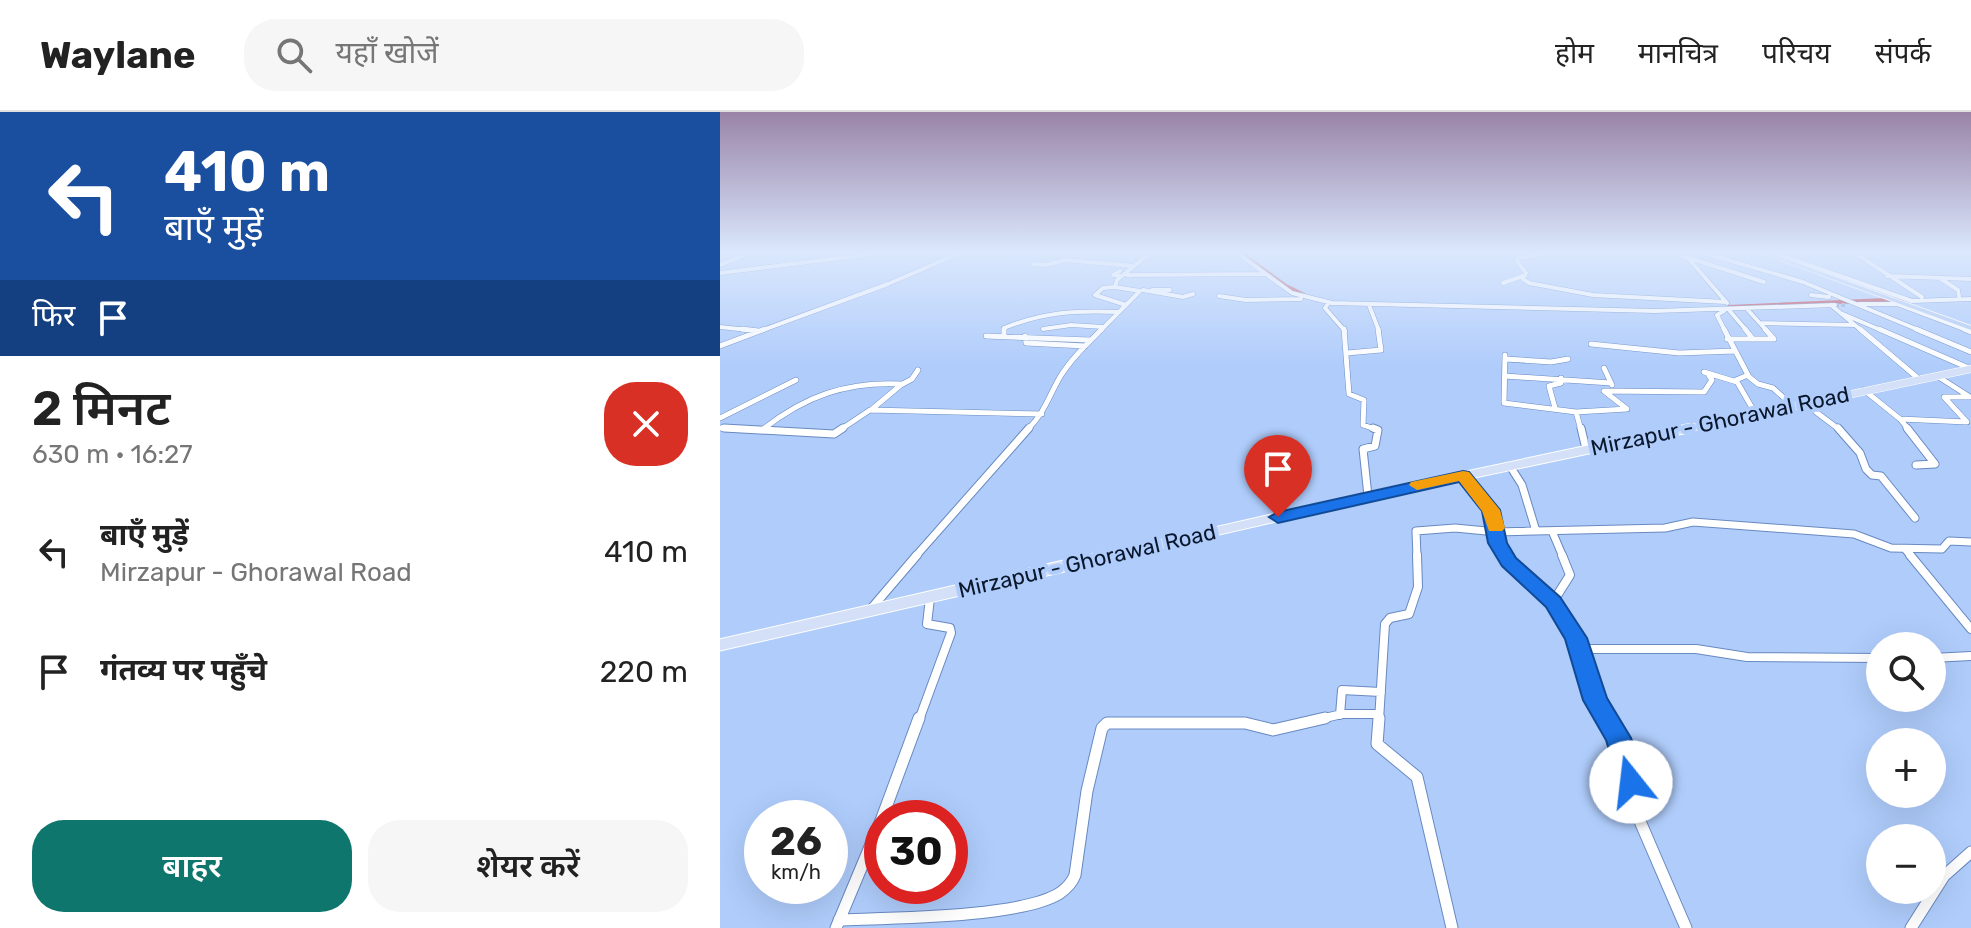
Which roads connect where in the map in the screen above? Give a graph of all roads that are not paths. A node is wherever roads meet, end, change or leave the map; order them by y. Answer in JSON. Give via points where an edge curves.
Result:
{"nodes":[{"id":1,"x":865,"y":291,"type":"edge"},
{"id":2,"x":1099,"y":291,"type":"edge"},
{"id":3,"x":1141,"y":291,"type":"edge"},
{"id":4,"x":1148,"y":291,"type":"edge"},
{"id":5,"x":1289,"y":291,"type":"edge"},
{"id":6,"x":1572,"y":291,"type":"edge"},
{"id":7,"x":1715,"y":291,"type":"edge"},
{"id":8,"x":1821,"y":291,"type":"edge"},
{"id":9,"x":1869,"y":291,"type":"edge"},
{"id":10,"x":1874,"y":291,"type":"edge"},
{"id":11,"x":1884,"y":291,"type":"edge"},
{"id":12,"x":1912,"y":291,"type":"edge"},
{"id":13,"x":1958,"y":291,"type":"edge"},
{"id":14,"x":1193,"y":294,"type":"dead end"},
{"id":15,"x":1811,"y":295,"type":"dead end"},
{"id":16,"x":1219,"y":296,"type":"dead end"},
{"id":17,"x":1959,"y":296,"type":"junction"},
{"id":18,"x":1922,"y":297,"type":"junction"},
{"id":19,"x":1971,"y":297,"type":"edge"},
{"id":20,"x":1904,"y":298,"type":"junction"},
{"id":21,"x":1311,"y":299,"type":"junction"},
{"id":22,"x":1329,"y":302,"type":"junction"},
{"id":23,"x":1848,"y":302,"type":"junction"},
{"id":24,"x":1126,"y":305,"type":"junction"},
{"id":25,"x":1369,"y":305,"type":"junction"},
{"id":26,"x":1729,"y":307,"type":"junction"},
{"id":27,"x":1747,"y":309,"type":"junction"},
{"id":28,"x":1699,"y":310,"type":"junction"},
{"id":29,"x":1119,"y":312,"type":"junction"},
{"id":30,"x":1843,"y":314,"type":"junction"},
{"id":31,"x":1695,"y":316,"type":"dead end"},
{"id":32,"x":1760,"y":323,"type":"junction"},
{"id":33,"x":1855,"y":325,"type":"junction"},
{"id":34,"x":720,"y":327,"type":"edge"},
{"id":35,"x":1104,"y":327,"type":"junction"},
{"id":36,"x":1971,"y":328,"type":"edge"},
{"id":37,"x":1043,"y":329,"type":"dead end"},
{"id":38,"x":762,"y":332,"type":"junction"},
{"id":39,"x":1004,"y":335,"type":"junction"},
{"id":40,"x":986,"y":336,"type":"dead end"},
{"id":41,"x":1727,"y":339,"type":"junction"},
{"id":42,"x":1753,"y":339,"type":"junction"},
{"id":43,"x":1088,"y":343,"type":"junction"},
{"id":44,"x":1591,"y":344,"type":"dead end"},
{"id":45,"x":720,"y":346,"type":"edge"},
{"id":46,"x":1735,"y":351,"type":"junction"},
{"id":47,"x":1971,"y":352,"type":"edge"},
{"id":48,"x":1347,"y":353,"type":"junction"},
{"id":49,"x":1568,"y":359,"type":"dead end"},
{"id":50,"x":1604,"y":368,"type":"dead end"},
{"id":51,"x":1971,"y":369,"type":"edge"},
{"id":52,"x":918,"y":370,"type":"dead end"},
{"id":53,"x":1505,"y":376,"type":"junction"},
{"id":54,"x":1748,"y":376,"type":"junction"},
{"id":55,"x":1937,"y":376,"type":"junction"},
{"id":56,"x":1561,"y":378,"type":"junction"},
{"id":57,"x":1919,"y":379,"type":"junction"},
{"id":58,"x":796,"y":380,"type":"dead end"},
{"id":59,"x":1737,"y":382,"type":"junction"},
{"id":60,"x":1611,"y":383,"type":"junction"},
{"id":61,"x":899,"y":386,"type":"junction"},
{"id":62,"x":1864,"y":390,"type":"junction"},
{"id":63,"x":1615,"y":391,"type":"junction"},
{"id":64,"x":1804,"y":403,"type":"junction"},
{"id":65,"x":1793,"y":406,"type":"junction"},
{"id":66,"x":1555,"y":408,"type":"junction"},
{"id":67,"x":870,"y":410,"type":"junction"},
{"id":68,"x":1576,"y":412,"type":"junction"},
{"id":69,"x":1044,"y":413,"type":"junction"},
{"id":70,"x":1755,"y":413,"type":"junction"},
{"id":71,"x":720,"y":418,"type":"edge"},
{"id":72,"x":1900,"y":419,"type":"junction"},
{"id":73,"x":1969,"y":424,"type":"edge"},
{"id":74,"x":720,"y":428,"type":"edge"},
{"id":75,"x":762,"y":430,"type":"junction"},
{"id":76,"x":1586,"y":449,"type":"junction"},
{"id":77,"x":1916,"y":465,"type":"dead end"},
{"id":78,"x":1510,"y":466,"type":"junction"},
{"id":79,"x":1463,"y":476,"type":"junction"},
{"id":80,"x":1368,"y":496,"type":"junction"},
{"id":81,"x":1915,"y":518,"type":"dead end"},
{"id":82,"x":1536,"y":531,"type":"junction"},
{"id":83,"x":1552,"y":531,"type":"junction"},
{"id":84,"x":1497,"y":532,"type":"junction"},
{"id":85,"x":1971,"y":542,"type":"edge"},
{"id":86,"x":1905,"y":549,"type":"junction"},
{"id":87,"x":930,"y":598,"type":"junction"},
{"id":88,"x":1553,"y":602,"type":"junction"},
{"id":89,"x":868,"y":611,"type":"junction"},
{"id":90,"x":1971,"y":629,"type":"edge"},
{"id":91,"x":720,"y":645,"type":"edge"},
{"id":92,"x":1581,"y":649,"type":"junction"},
{"id":93,"x":1971,"y":656,"type":"edge"},
{"id":94,"x":1946,"y":657,"type":"edge"},
{"id":95,"x":1866,"y":658,"type":"edge"},
{"id":96,"x":1381,"y":692,"type":"junction"},
{"id":97,"x":1379,"y":714,"type":"junction"},
{"id":98,"x":1340,"y":715,"type":"junction"},
{"id":99,"x":889,"y":800,"type":"edge"},
{"id":100,"x":1971,"y":852,"type":"edge"},
{"id":101,"x":864,"y":860,"type":"edge"},
{"id":102,"x":837,"y":924,"type":"edge"},
{"id":103,"x":1452,"y":928,"type":"edge"},
{"id":104,"x":1686,"y":928,"type":"edge"},
{"id":105,"x":1911,"y":928,"type":"edge"}],
"edges":[{"from":1,"to":38,"type":"street"},
{"from":2,"to":24,"type":"street","via":[[1095,295]]},
{"from":3,"to":24,"type":"street"},
{"from":4,"to":14,"type":"street"},
{"from":5,"to":21,"type":"street"},
{"from":6,"to":26,"type":"street"},
{"from":7,"to":26,"type":"street"},
{"from":8,"to":23,"type":"street"},
{"from":9,"to":36,"type":"highway"},
{"from":10,"to":36,"type":"highway"},
{"from":11,"to":20,"type":"street"},
{"from":12,"to":18,"type":"street"},
{"from":13,"to":17,"type":"street"},
{"from":15,"to":23,"type":"street"},
{"from":16,"to":21,"type":"street"},
{"from":17,"to":18,"type":"street"},
{"from":17,"to":19,"type":"street"},
{"from":18,"to":20,"type":"street"},
{"from":19,"to":20,"type":"street"},
{"from":21,"to":22,"type":"street"},
{"from":22,"to":25,"type":"street"},
{"from":22,"to":48,"type":"street","via":[[1325,308],[1345,331]]},
{"from":23,"to":36,"type":"street","via":[[1897,304]]},
{"from":23,"to":47,"type":"street"},
{"from":24,"to":29,"type":"street"},
{"from":25,"to":28,"type":"street"},
{"from":25,"to":48,"type":"street","via":[[1369,316],[1383,336],[1381,350]]},
{"from":26,"to":27,"type":"street"},
{"from":26,"to":28,"type":"street"},
{"from":26,"to":41,"type":"street","via":[[1717,315]]},
{"from":26,"to":42,"type":"street"},
{"from":27,"to":30,"type":"street","via":[[1833,305]]},
{"from":27,"to":32,"type":"street"},
{"from":28,"to":31,"type":"street"},
{"from":29,"to":35,"type":"street"},
{"from":29,"to":39,"type":"street","via":[[1067,310],[1005,327]]},
{"from":30,"to":33,"type":"street"},
{"from":30,"to":51,"type":"street"},
{"from":32,"to":33,"type":"street"},
{"from":32,"to":42,"type":"street","via":[[1775,338]]},
{"from":33,"to":57,"type":"street"},
{"from":34,"to":38,"type":"street"},
{"from":35,"to":37,"type":"street"},
{"from":35,"to":43,"type":"street"},
{"from":38,"to":45,"type":"street"},
{"from":39,"to":40,"type":"street"},
{"from":39,"to":43,"type":"street","via":[[1025,336],[1026,343]]},
{"from":41,"to":42,"type":"street"},
{"from":41,"to":46,"type":"street"},
{"from":43,"to":69,"type":"street","via":[[1060,377]]},
{"from":44,"to":46,"type":"street","via":[[1679,353]]},
{"from":46,"to":54,"type":"street"},
{"from":48,"to":80,"type":"street","via":[[1349,394],[1364,400],[1363,426],[1378,430],[1375,446],[1363,451]]},
{"from":49,"to":53,"type":"street","via":[[1505,357]]},
{"from":50,"to":60,"type":"street"},
{"from":51,"to":55,"type":"main road","name":"Mirzapur - Ghorawal Road"},
{"from":52,"to":61,"type":"street"},
{"from":53,"to":56,"type":"street"},
{"from":53,"to":66,"type":"street","via":[[1505,403]]},
{"from":54,"to":59,"type":"street"},
{"from":54,"to":65,"type":"street"},
{"from":55,"to":57,"type":"main road","name":"Mirzapur - Ghorawal Road"},
{"from":55,"to":73,"type":"street","via":[[1970,397],[1944,397]]},
{"from":56,"to":60,"type":"street"},
{"from":56,"to":66,"type":"street","via":[[1561,383],[1549,386]]},
{"from":57,"to":62,"type":"main road","name":"Mirzapur - Ghorawal Road"},
{"from":58,"to":71,"type":"street"},
{"from":59,"to":63,"type":"street","via":[[1706,374],[1712,380],[1701,393]]},
{"from":59,"to":70,"type":"street"},
{"from":60,"to":63,"type":"street"},
{"from":61,"to":67,"type":"street"},
{"from":61,"to":75,"type":"street","via":[[854,383],[816,393]]},
{"from":62,"to":64,"type":"main road","name":"Mirzapur - Ghorawal Road"},
{"from":62,"to":72,"type":"street"},
{"from":63,"to":68,"type":"street","via":[[1604,391],[1626,409]]},
{"from":64,"to":65,"type":"main road","name":"Mirzapur - Ghorawal Road"},
{"from":64,"to":81,"type":"street","via":[[1834,424],[1860,453],[1866,469],[1881,476]]},
{"from":65,"to":70,"type":"main road","name":"Mirzapur - Ghorawal Road"},
{"from":66,"to":68,"type":"street"},
{"from":67,"to":69,"type":"street"},
{"from":67,"to":75,"type":"street","via":[[834,434]]},
{"from":68,"to":76,"type":"street"},
{"from":69,"to":89,"type":"street"},
{"from":70,"to":76,"type":"main road","name":"Mirzapur - Ghorawal Road"},
{"from":72,"to":73,"type":"street"},
{"from":72,"to":77,"type":"street","via":[[1935,464]]},
{"from":74,"to":75,"type":"street"},
{"from":76,"to":78,"type":"main road","name":"Mirzapur - Ghorawal Road"},
{"from":78,"to":79,"type":"main road","name":"Mirzapur - Ghorawal Road"},
{"from":78,"to":82,"type":"street","via":[[1522,485]]},
{"from":79,"to":80,"type":"main road","name":"Mirzapur - Ghorawal Road"},
{"from":79,"to":84,"type":"street","via":[[1491,510]]},
{"from":80,"to":87,"type":"main road","name":"Mirzapur - Ghorawal Road"},
{"from":82,"to":83,"type":"street"},
{"from":82,"to":84,"type":"street"},
{"from":83,"to":86,"type":"street","via":[[1674,528],[1693,522],[1854,534]]},
{"from":83,"to":88,"type":"street","via":[[1570,575]]},
{"from":84,"to":88,"type":"street","via":[[1509,562]]},
{"from":84,"to":96,"type":"street","via":[[1416,531],[1416,599],[1409,614],[1385,624]]},
{"from":85,"to":86,"type":"street"},
{"from":86,"to":90,"type":"street"},
{"from":87,"to":89,"type":"main road","name":"Mirzapur - Ghorawal Road"},
{"from":87,"to":99,"type":"street","via":[[927,624],[950,628],[951,633]]},
{"from":88,"to":92,"type":"street"},
{"from":89,"to":91,"type":"main road","name":"Mirzapur - Ghorawal Road"},
{"from":92,"to":95,"type":"street"},
{"from":92,"to":104,"type":"street","via":[[1596,700],[1621,746],[1633,805]]},
{"from":93,"to":94,"type":"street"},
{"from":96,"to":97,"type":"street"},
{"from":96,"to":98,"type":"street","via":[[1342,690]]},
{"from":97,"to":98,"type":"street"},
{"from":97,"to":103,"type":"street","via":[[1378,748],[1408,764],[1417,777]]},
{"from":98,"to":102,"type":"street","via":[[1273,730],[1245,723],[1107,723],[1085,797],[1075,872],[1064,893],[1007,909]]},
{"from":100,"to":105,"type":"street","via":[[1944,876]]},
{"from":101,"to":102,"type":"street"}]}
